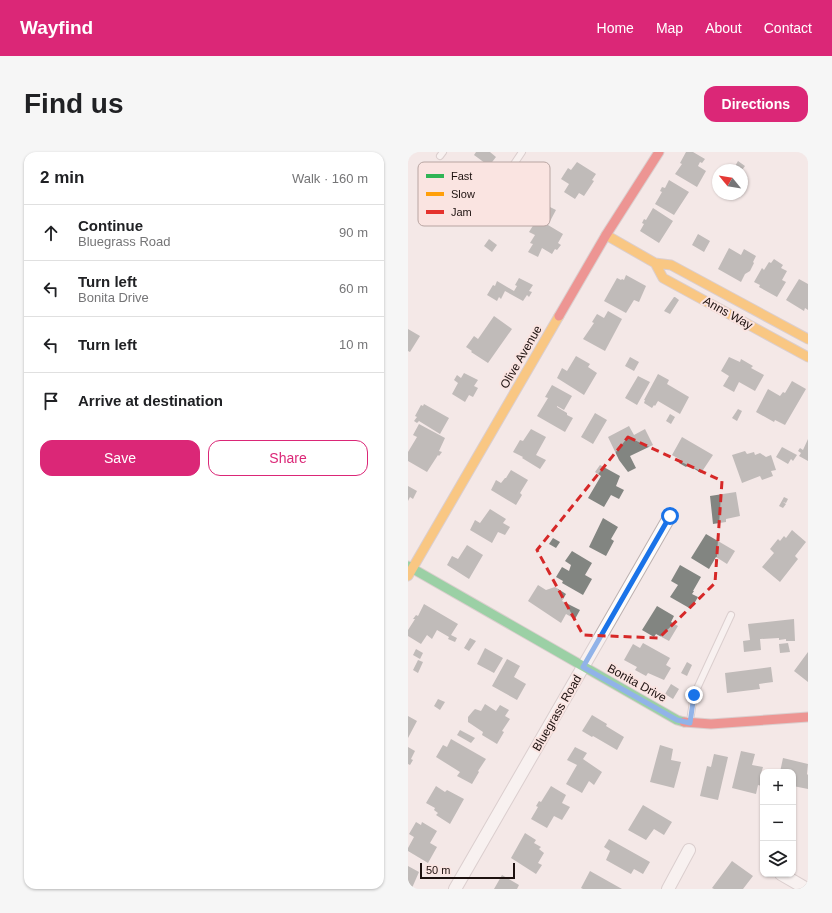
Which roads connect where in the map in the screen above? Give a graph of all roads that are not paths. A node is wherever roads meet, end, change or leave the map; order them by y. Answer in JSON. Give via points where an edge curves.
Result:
{"nodes":[{"id":1,"x":522,"y":152,"type":"edge"},
{"id":2,"x":659,"y":152,"type":"edge"},
{"id":3,"x":515,"y":162,"type":"edge"},
{"id":4,"x":606,"y":235,"type":"junction"},
{"id":5,"x":655,"y":263,"type":"junction"},
{"id":6,"x":808,"y":339,"type":"edge"},
{"id":7,"x":808,"y":357,"type":"edge"},
{"id":8,"x":670,"y":516,"type":"dead end"},
{"id":9,"x":410,"y":570,"type":"edge"},
{"id":10,"x":731,"y":615,"type":"dead end"},
{"id":11,"x":583,"y":667,"type":"junction"},
{"id":12,"x":808,"y":717,"type":"edge"},
{"id":13,"x":690,"y":723,"type":"junction"},
{"id":14,"x":689,"y":850,"type":"dead end"},
{"id":15,"x":787,"y":877,"type":"edge"},
{"id":16,"x":455,"y":889,"type":"edge"},
{"id":17,"x":668,"y":889,"type":"edge"},
{"id":18,"x":808,"y":889,"type":"edge"}],
"edges":[{"from":1,"to":3,"type":"lane"},
{"from":2,"to":4,"type":"street","name":"Olive Avenue"},
{"from":4,"to":5,"type":"street","name":"Anns Way"},
{"from":4,"to":9,"type":"street","name":"Olive Avenue"},
{"from":5,"to":6,"type":"street","name":"Anns Way","via":[[671,265]]},
{"from":5,"to":7,"type":"street","name":"Anns Way","via":[[663,278]]},
{"from":8,"to":11,"type":"street","name":"Bluegrass Road"},
{"from":9,"to":11,"type":"street","name":"Bonita Drive"},
{"from":10,"to":13,"type":"lane","via":[[694,695]]},
{"from":11,"to":13,"type":"street","name":"Bonita Drive","via":[[677,720]]},
{"from":11,"to":16,"type":"street","name":"Bluegrass Road"},
{"from":12,"to":13,"type":"street","name":"Bonita Drive","via":[[711,724]]},
{"from":14,"to":17,"type":"street"},
{"from":15,"to":18,"type":"street"}]}
